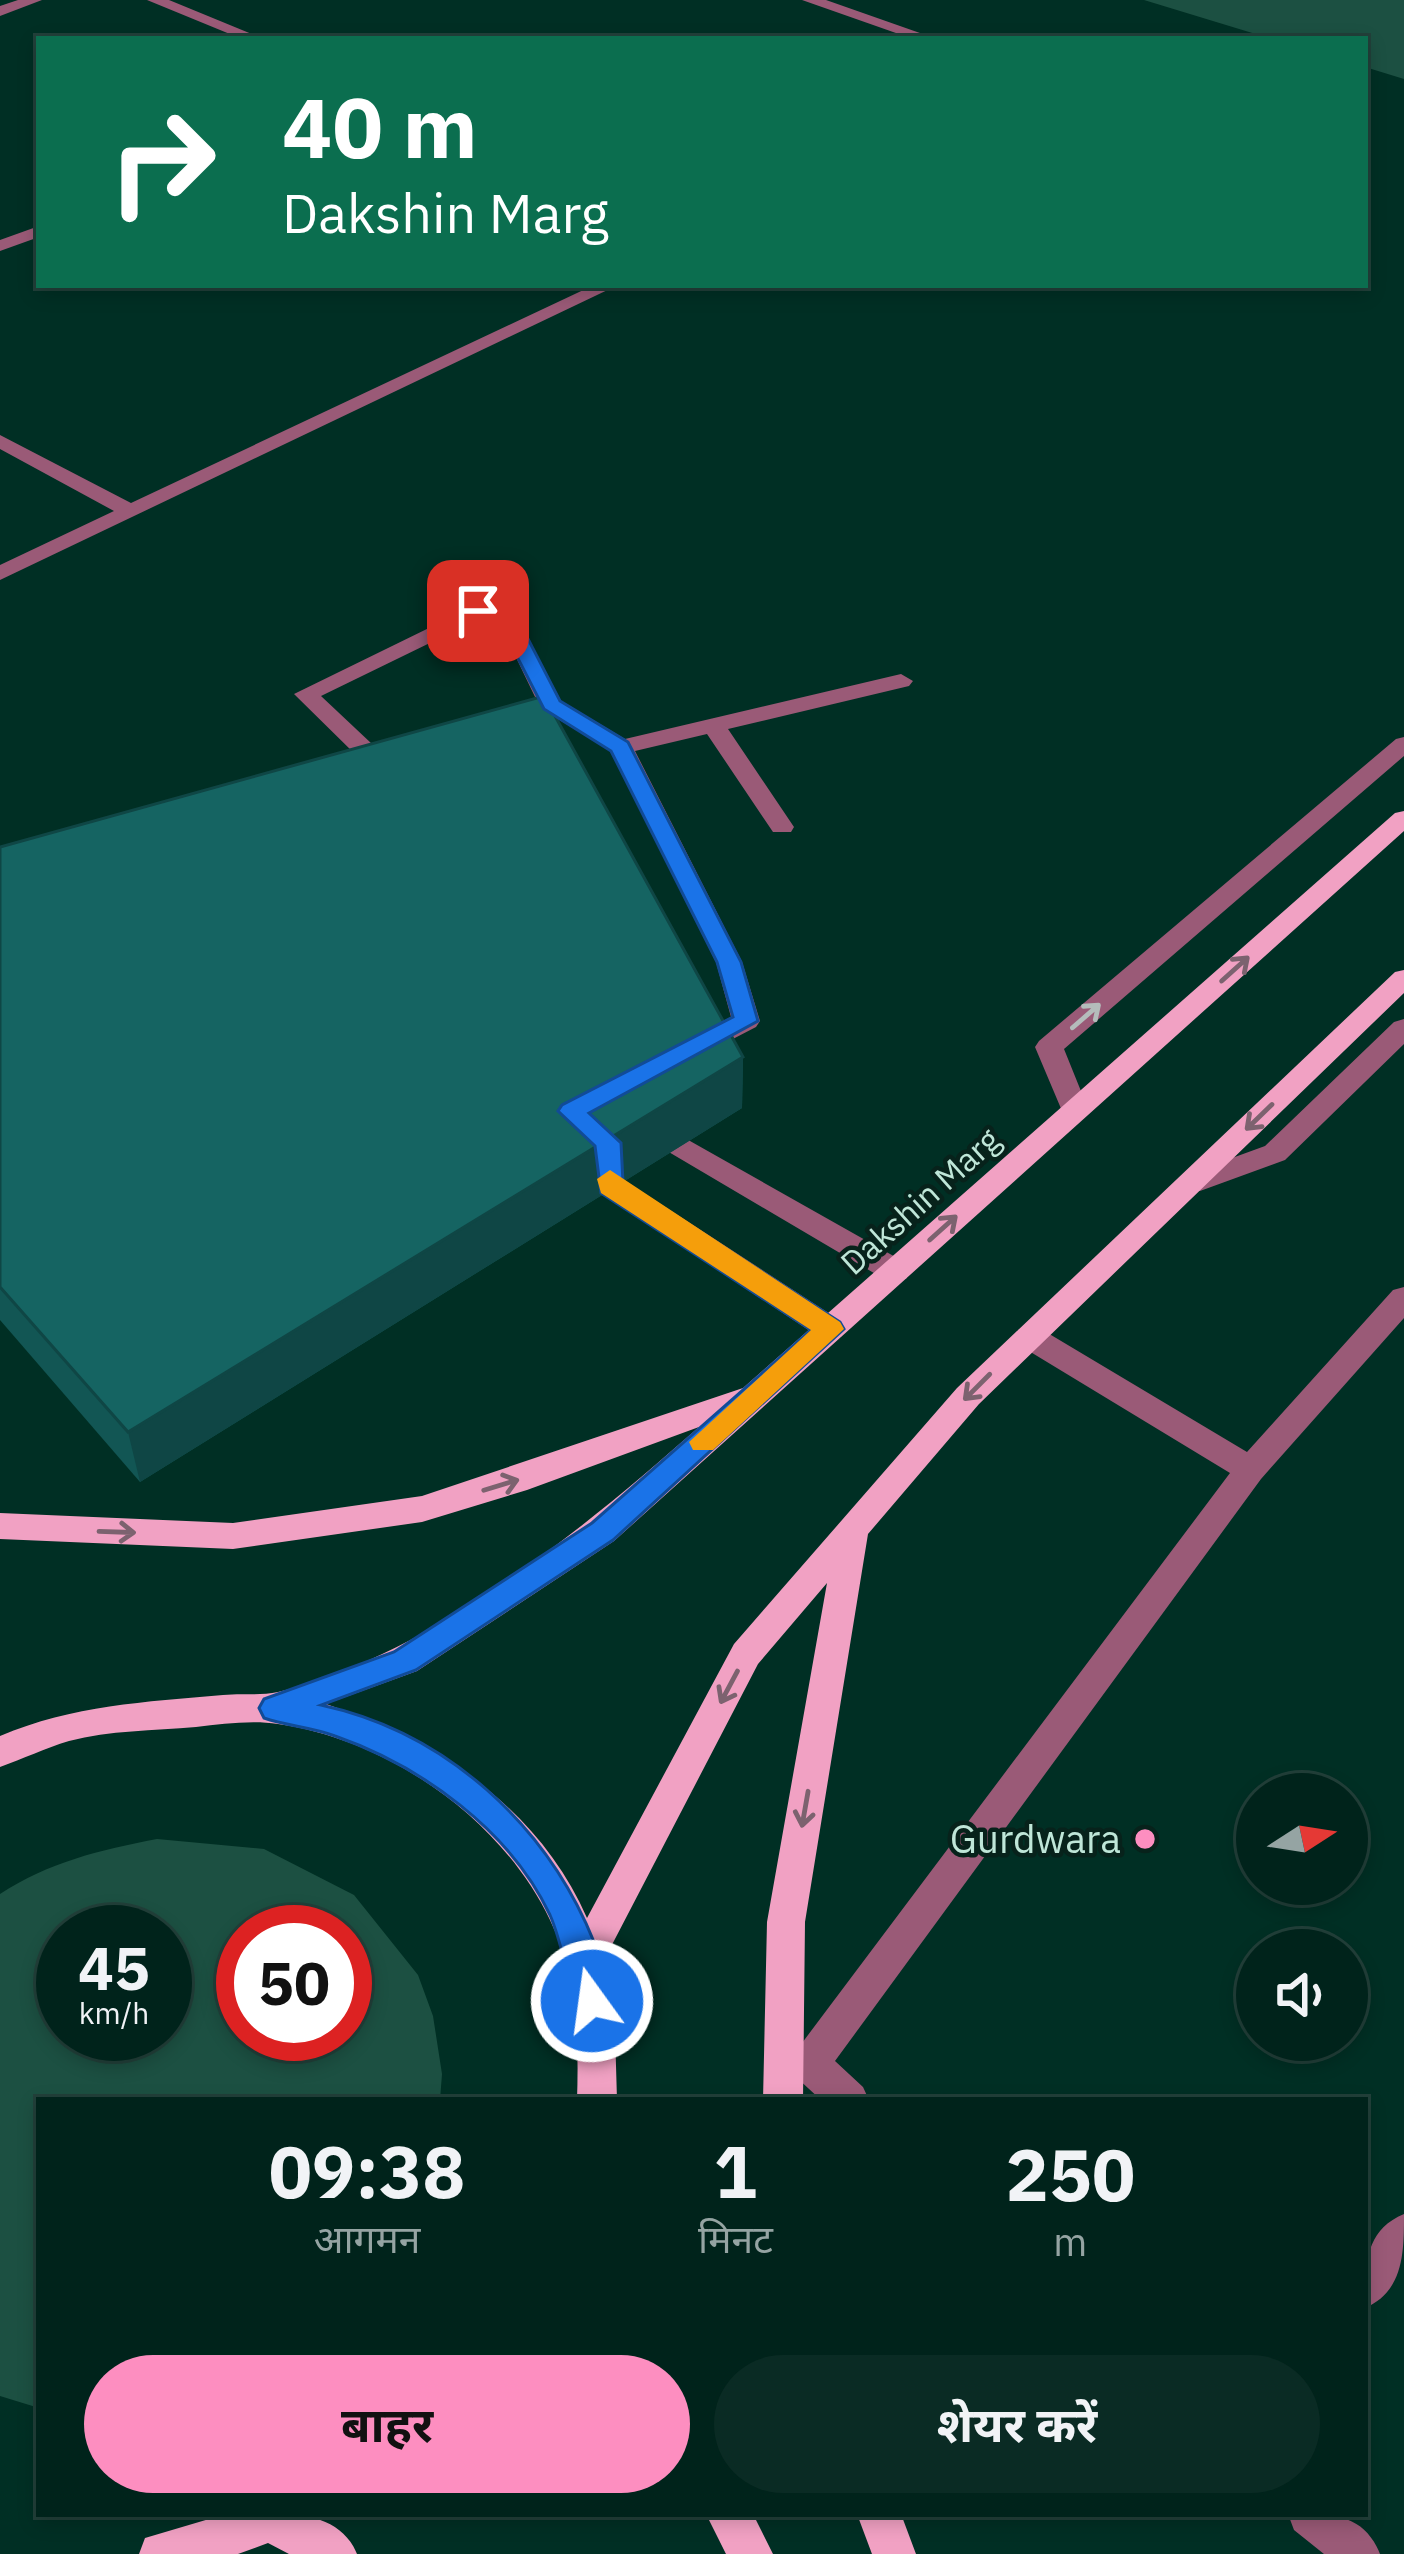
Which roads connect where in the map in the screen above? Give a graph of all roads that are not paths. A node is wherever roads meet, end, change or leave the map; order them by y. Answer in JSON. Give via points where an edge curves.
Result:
{"nodes":[{"id":1,"x":34,"y":0,"type":"edge"},
{"id":2,"x":155,"y":0,"type":"edge"},
{"id":3,"x":810,"y":0,"type":"edge"},
{"id":4,"x":0,"y":11,"type":"edge"},
{"id":5,"x":248,"y":36,"type":"edge"},
{"id":6,"x":919,"y":36,"type":"edge"},
{"id":7,"x":36,"y":232,"type":"edge"},
{"id":8,"x":0,"y":246,"type":"edge"},
{"id":9,"x":603,"y":288,"type":"edge"},
{"id":10,"x":0,"y":441,"type":"edge"},
{"id":11,"x":131,"y":512,"type":"junction"},
{"id":12,"x":0,"y":573,"type":"edge"},
{"id":13,"x":901,"y":681,"type":"dead end"},
{"id":14,"x":551,"y":705,"type":"junction"},
{"id":15,"x":482,"y":723,"type":"edge"},
{"id":16,"x":713,"y":725,"type":"junction"},
{"id":17,"x":413,"y":741,"type":"edge"},
{"id":18,"x":1404,"y":744,"type":"edge"},
{"id":19,"x":620,"y":747,"type":"junction"},
{"id":20,"x":1404,"y":818,"type":"edge"},
{"id":21,"x":782,"y":827,"type":"dead end"},
{"id":22,"x":1404,"y":978,"type":"edge"},
{"id":23,"x":1404,"y":1028,"type":"edge"},
{"id":24,"x":668,"y":1061,"type":"edge"},
{"id":25,"x":1075,"y":1112,"type":"junction"},
{"id":26,"x":583,"y":1122,"type":"edge"},
{"id":27,"x":608,"y":1143,"type":"junction"},
{"id":28,"x":1190,"y":1184,"type":"junction"},
{"id":29,"x":895,"y":1271,"type":"junction"},
{"id":30,"x":1404,"y":1298,"type":"edge"},
{"id":31,"x":830,"y":1329,"type":"junction"},
{"id":32,"x":1030,"y":1337,"type":"junction"},
{"id":33,"x":758,"y":1394,"type":"junction"},
{"id":34,"x":1250,"y":1470,"type":"junction"},
{"id":35,"x":0,"y":1526,"type":"edge"},
{"id":36,"x":854,"y":1528,"type":"junction"},
{"id":37,"x":275,"y":1708,"type":"junction"},
{"id":38,"x":0,"y":1722,"type":"edge"},
{"id":39,"x":39,"y":1734,"type":"junction"},
{"id":40,"x":0,"y":1752,"type":"edge"},
{"id":41,"x":585,"y":1960,"type":"junction"},
{"id":42,"x":598,"y":2097,"type":"edge"},
{"id":43,"x":783,"y":2097,"type":"edge"},
{"id":44,"x":846,"y":2097,"type":"edge"},
{"id":45,"x":1404,"y":2234,"type":"edge"},
{"id":46,"x":1368,"y":2284,"type":"edge"},
{"id":47,"x":278,"y":2517,"type":"edge"},
{"id":48,"x":730,"y":2517,"type":"edge"},
{"id":49,"x":880,"y":2517,"type":"edge"},
{"id":50,"x":1314,"y":2517,"type":"edge"},
{"id":51,"x":161,"y":2554,"type":"edge"},
{"id":52,"x":335,"y":2554,"type":"edge"},
{"id":53,"x":751,"y":2554,"type":"edge"},
{"id":54,"x":894,"y":2554,"type":"edge"},
{"id":55,"x":1358,"y":2554,"type":"edge"}],
"edges":[{"from":1,"to":4,"type":"street"},
{"from":2,"to":5,"type":"street"},
{"from":3,"to":6,"type":"street"},
{"from":7,"to":8,"type":"street"},
{"from":9,"to":11,"type":"street"},
{"from":10,"to":11,"type":"street"},
{"from":11,"to":12,"type":"street"},
{"from":13,"to":16,"type":"street"},
{"from":14,"to":15,"type":"street"},
{"from":14,"to":17,"type":"street","via":[[518,638],[478,611],[306,694],[367,753]]},
{"from":14,"to":19,"type":"street"},
{"from":16,"to":19,"type":"street"},
{"from":16,"to":21,"type":"street"},
{"from":25,"to":18,"type":"street","one_way":true,"via":[[1049,1048]]},
{"from":19,"to":24,"type":"street","via":[[729,962],[746,1021]]},
{"from":25,"to":20,"type":"main road","name":"Dakshin Marg","one_way":true},
{"from":22,"to":28,"type":"main road","one_way":true},
{"from":23,"to":28,"type":"street","via":[[1276,1153]]},
{"from":29,"to":25,"type":"main road","name":"Dakshin Marg","one_way":true},
{"from":26,"to":27,"type":"street"},
{"from":27,"to":29,"type":"street","via":[[667,1138]]},
{"from":27,"to":31,"type":"street","via":[[610,1186]]},
{"from":28,"to":32,"type":"main road"},
{"from":29,"to":31,"type":"main road","name":"Dakshin Marg"},
{"from":30,"to":34,"type":"street"},
{"from":31,"to":33,"type":"main road","name":"Dakshin Marg"},
{"from":32,"to":34,"type":"street"},
{"from":32,"to":36,"type":"main road","one_way":true},
{"from":35,"to":33,"type":"main road","one_way":true,"via":[[233,1536],[422,1509]]},
{"from":33,"to":37,"type":"main road","name":"Dakshin Marg","via":[[602,1532],[405,1661]]},
{"from":34,"to":44,"type":"street","via":[[810,2064]]},
{"from":36,"to":41,"type":"main road","one_way":true,"via":[[746,1654]]},
{"from":36,"to":43,"type":"main road","one_way":true,"via":[[786,1922]]},
{"from":37,"to":39,"type":"main road","via":[[96,1717]]},
{"from":37,"to":41,"type":"main road","via":[[337,1722],[421,1758],[505,1825],[562,1903]]},
{"from":38,"to":39,"type":"main road"},
{"from":39,"to":40,"type":"main road"},
{"from":41,"to":42,"type":"main road","via":[[599,2041]]},
{"from":45,"to":46,"type":"street"},
{"from":47,"to":51,"type":"main road"},
{"from":47,"to":52,"type":"main road"},
{"from":48,"to":53,"type":"main road"},
{"from":49,"to":54,"type":"main road"},
{"from":50,"to":55,"type":"street"}]}
